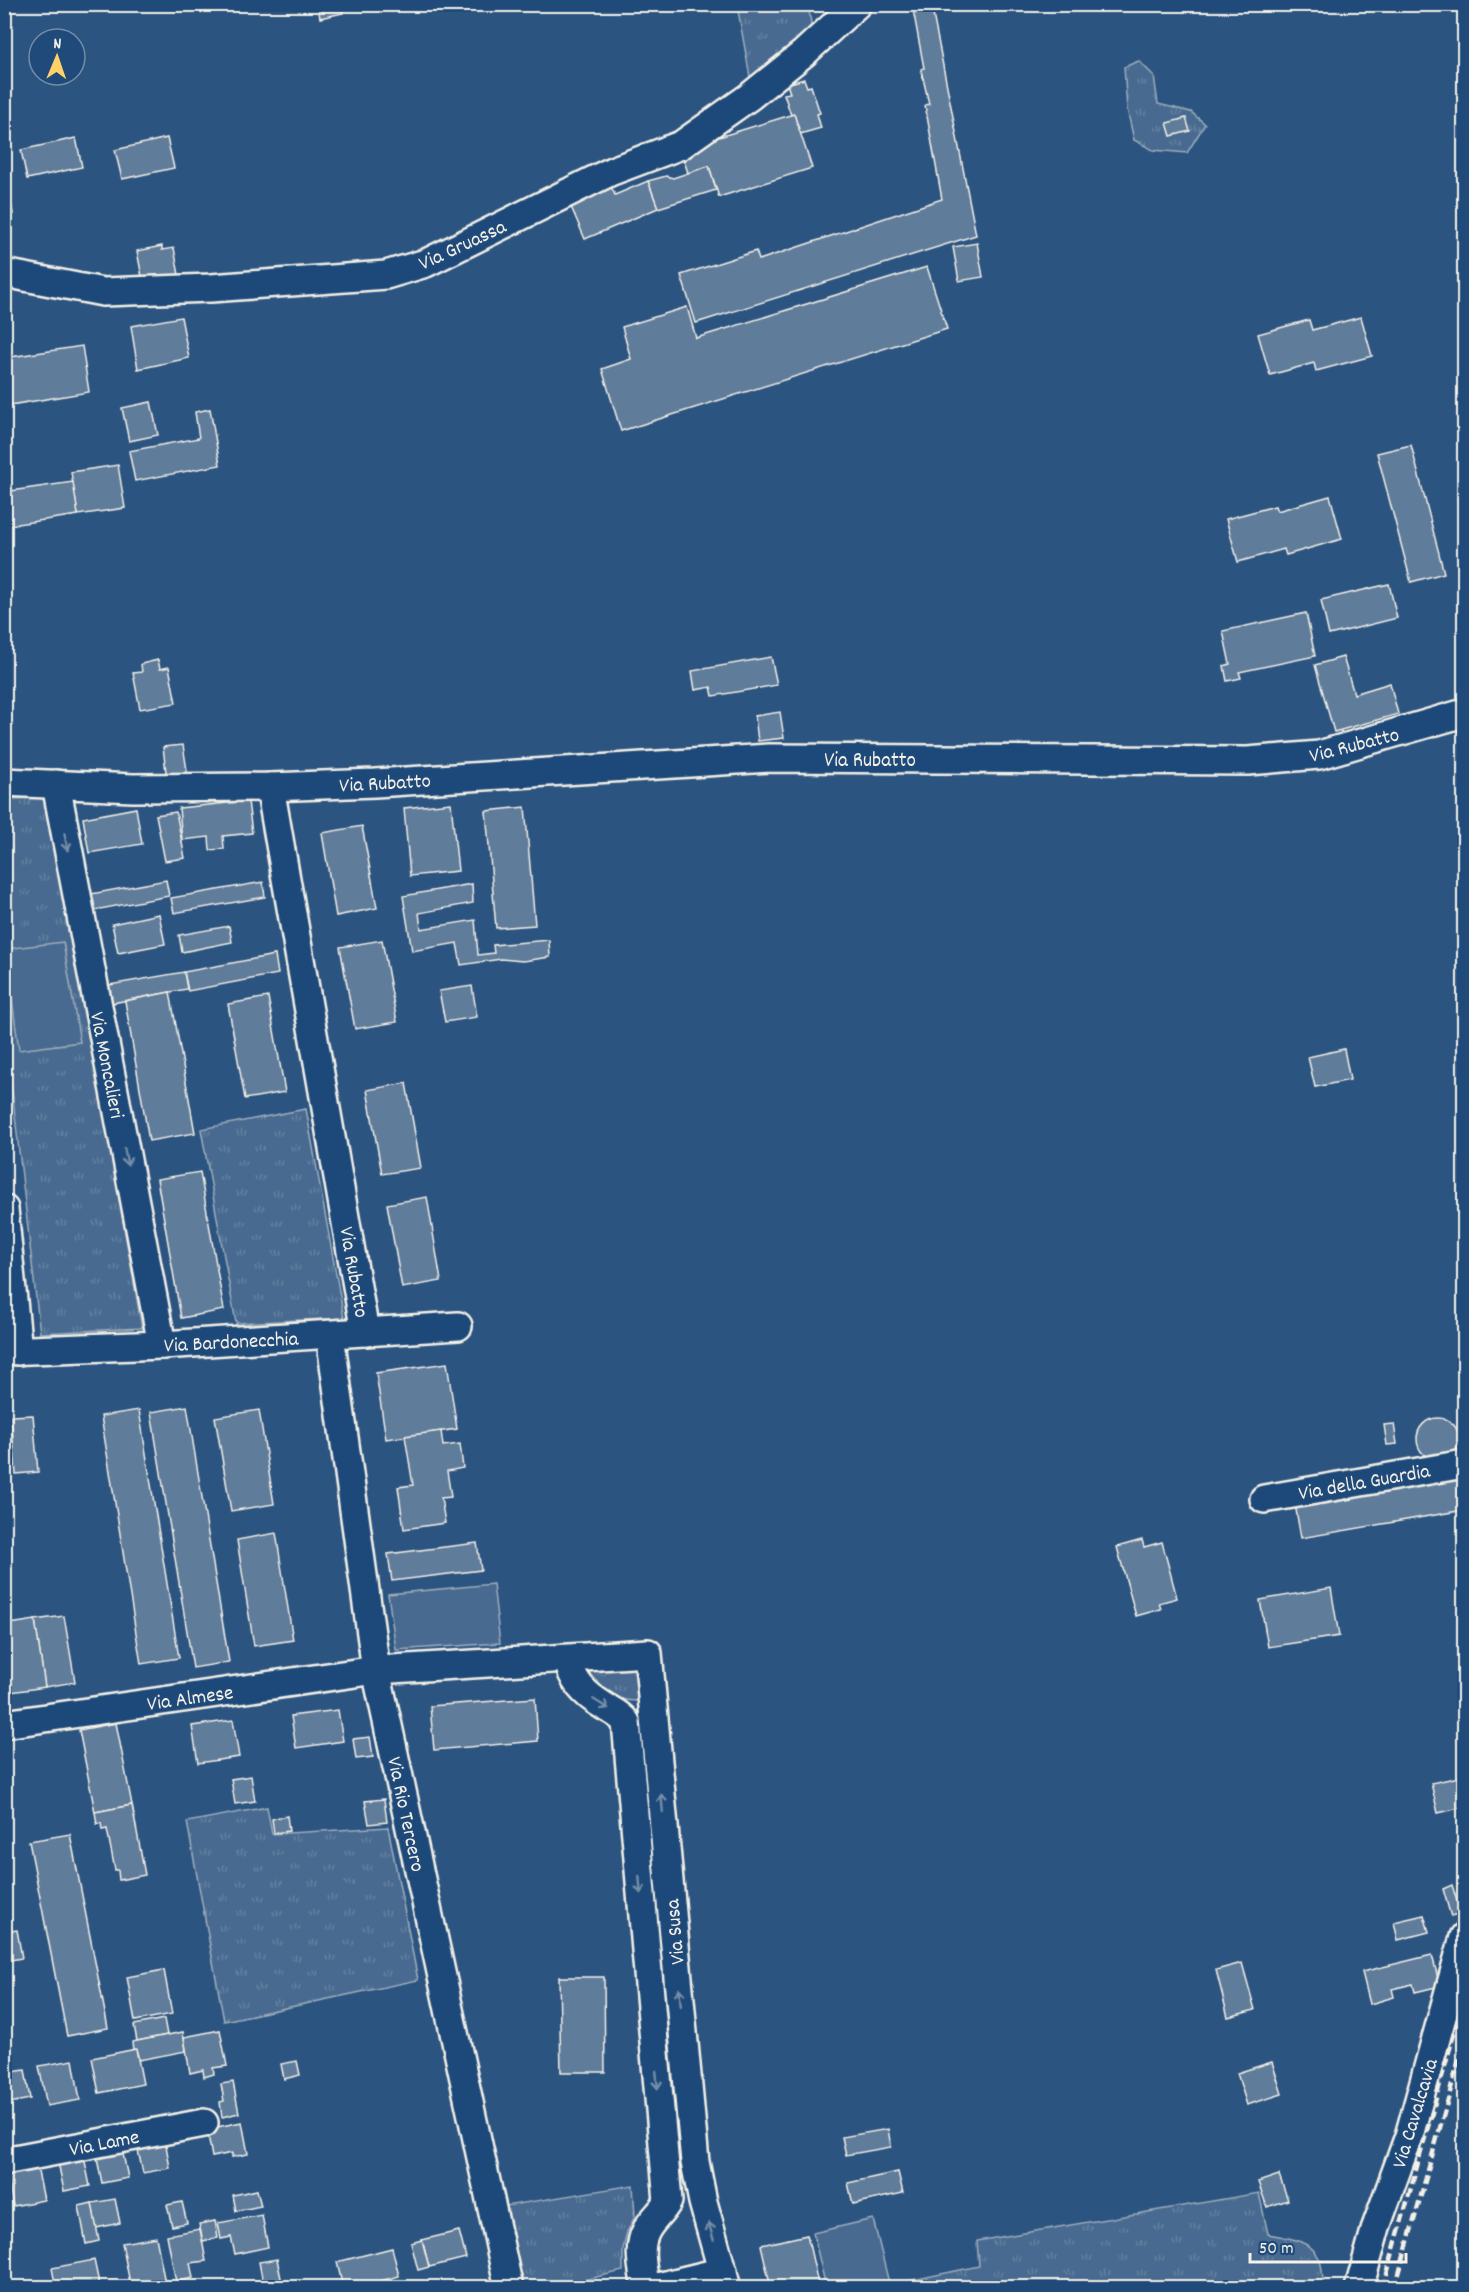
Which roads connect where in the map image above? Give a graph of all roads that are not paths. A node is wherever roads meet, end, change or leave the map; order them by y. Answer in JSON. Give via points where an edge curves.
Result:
{"nodes":[{"id":1,"x":857,"y":4,"type":"edge"},
{"id":2,"x":4,"y":273,"type":"edge"},
{"id":3,"x":1464,"y":713,"type":"edge"},
{"id":4,"x":4,"y":782,"type":"edge"},
{"id":5,"x":56,"y":784,"type":"junction"},
{"id":6,"x":270,"y":787,"type":"junction"},
{"id":7,"x":4,"y":1209,"type":"edge"},
{"id":8,"x":458,"y":1326,"type":"dead end"},
{"id":9,"x":365,"y":1332,"type":"junction"},
{"id":10,"x":330,"y":1335,"type":"junction"},
{"id":11,"x":162,"y":1345,"type":"junction"},
{"id":12,"x":11,"y":1351,"type":"edge"},
{"id":13,"x":1464,"y":1464,"type":"edge"},
{"id":14,"x":1264,"y":1499,"type":"dead end"},
{"id":15,"x":568,"y":1659,"type":"junction"},
{"id":16,"x":376,"y":1670,"type":"junction"},
{"id":17,"x":4,"y":1724,"type":"edge"},
{"id":18,"x":1464,"y":1937,"type":"edge"},
{"id":19,"x":204,"y":2122,"type":"dead end"},
{"id":20,"x":4,"y":2161,"type":"edge"},
{"id":21,"x":725,"y":2279,"type":"edge"},
{"id":22,"x":509,"y":2288,"type":"edge"},
{"id":23,"x":646,"y":2288,"type":"edge"},
{"id":24,"x":653,"y":2288,"type":"edge"},
{"id":25,"x":1359,"y":2288,"type":"edge"}],
"edges":[{"from":1,"to":2,"type":"street","name":"Via Gruassa","via":[[749,98],[681,145],[612,171],[426,263],[386,275],[103,292]]},
{"from":3,"to":6,"type":"street","name":"Via Rubatto","via":[[1351,747],[1285,759],[1210,762],[769,758]]},
{"from":4,"to":5,"type":"street","name":"Via Rubatto"},
{"from":5,"to":6,"type":"street","name":"Via Rubatto"},
{"from":5,"to":11,"type":"street","name":"Via Moncalieri","one_way":true},
{"from":6,"to":9,"type":"street","name":"Via Rubatto"},
{"from":7,"to":12,"type":"street"},
{"from":8,"to":9,"type":"street","name":"Via Bardonecchia"},
{"from":9,"to":10,"type":"street","name":"Via Bardonecchia"},
{"from":10,"to":11,"type":"street","name":"Via Bardonecchia"},
{"from":10,"to":16,"type":"street","name":"Via Rio Tercero"},
{"from":11,"to":12,"type":"street","name":"Via Bardonecchia"},
{"from":13,"to":14,"type":"street","name":"Via della Guardia"},
{"from":15,"to":16,"type":"street","name":"Via Susa"},
{"from":21,"to":15,"type":"street","name":"Via Susa","one_way":true,"via":[[695,2162],[648,1653]]},
{"from":15,"to":23,"type":"street","name":"Via Susa","one_way":true,"via":[[571,1674],[584,1692],[626,1722],[668,2201],[645,2233],[641,2259]]},
{"from":16,"to":17,"type":"street","name":"Via Almese"},
{"from":16,"to":22,"type":"street","name":"Via Rio Tercero"},
{"from":18,"to":25,"type":"street","name":"Via Cavalcavia","via":[[1410,2136],[1376,2227]]},
{"from":19,"to":20,"type":"street","name":"Via Lame"},
{"from":21,"to":24,"type":"street"}]}
